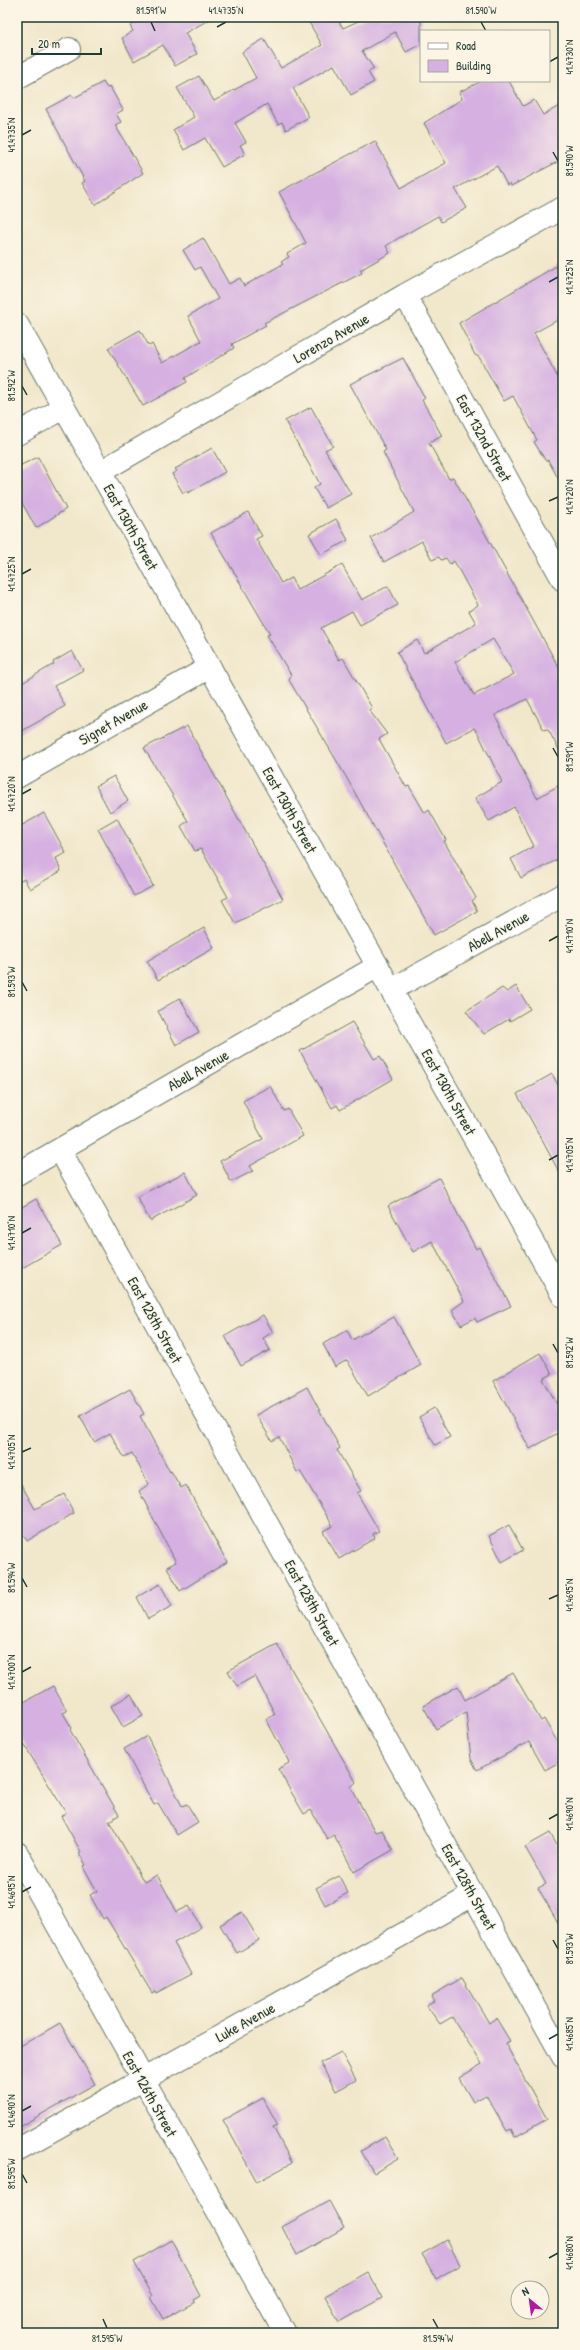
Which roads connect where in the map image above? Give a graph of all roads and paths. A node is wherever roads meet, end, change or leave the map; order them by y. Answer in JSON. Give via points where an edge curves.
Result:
{"nodes":[{"id":1,"x":69,"y":49,"type":"dead end"},
{"id":2,"x":17,"y":78,"type":"edge"},
{"id":3,"x":563,"y":208,"type":"edge"},
{"id":4,"x":405,"y":295,"type":"junction"},
{"id":5,"x":17,"y":324,"type":"edge"},
{"id":6,"x":64,"y":408,"type":"junction"},
{"id":7,"x":17,"y":434,"type":"edge"},
{"id":8,"x":100,"y":472,"type":"junction"},
{"id":9,"x":563,"y":580,"type":"edge"},
{"id":10,"x":210,"y":667,"type":"junction"},
{"id":11,"x":17,"y":777,"type":"edge"},
{"id":12,"x":563,"y":895,"type":"edge"},
{"id":13,"x":378,"y":966,"type":"junction"},
{"id":14,"x":391,"y":990,"type":"junction"},
{"id":15,"x":60,"y":1150,"type":"junction"},
{"id":16,"x":17,"y":1174,"type":"edge"},
{"id":17,"x":563,"y":1296,"type":"edge"},
{"id":18,"x":17,"y":1853,"type":"edge"},
{"id":19,"x":473,"y":1895,"type":"junction"},
{"id":20,"x":563,"y":2057,"type":"edge"},
{"id":21,"x":142,"y":2079,"type":"junction"},
{"id":22,"x":17,"y":2150,"type":"edge"},
{"id":23,"x":285,"y":2333,"type":"edge"}],
"edges":[{"from":1,"to":2,"type":"street"},
{"from":3,"to":4,"type":"street","name":"Lorenzo Avenue"},
{"from":4,"to":8,"type":"street","name":"Lorenzo Avenue"},
{"from":4,"to":9,"type":"street","name":"East 132nd Street"},
{"from":5,"to":6,"type":"street","name":"East 130th Street"},
{"from":6,"to":7,"type":"street"},
{"from":6,"to":8,"type":"street","name":"East 130th Street"},
{"from":8,"to":10,"type":"street","name":"East 130th Street"},
{"from":10,"to":11,"type":"street","name":"Signet Avenue"},
{"from":10,"to":13,"type":"street","name":"East 130th Street"},
{"from":12,"to":14,"type":"street","name":"Abell Avenue"},
{"from":13,"to":14,"type":"street","name":"East 130th Street"},
{"from":13,"to":15,"type":"street","name":"Abell Avenue"},
{"from":14,"to":17,"type":"street","name":"East 130th Street"},
{"from":15,"to":16,"type":"street","name":"Abell Avenue"},
{"from":15,"to":19,"type":"street","name":"East 128th Street"},
{"from":18,"to":21,"type":"street","name":"East 126th Street"},
{"from":19,"to":20,"type":"street","name":"East 128th Street"},
{"from":19,"to":21,"type":"street","name":"Luke Avenue"},
{"from":21,"to":22,"type":"street","name":"Luke Avenue"},
{"from":21,"to":23,"type":"street","name":"East 126th Street"}]}
